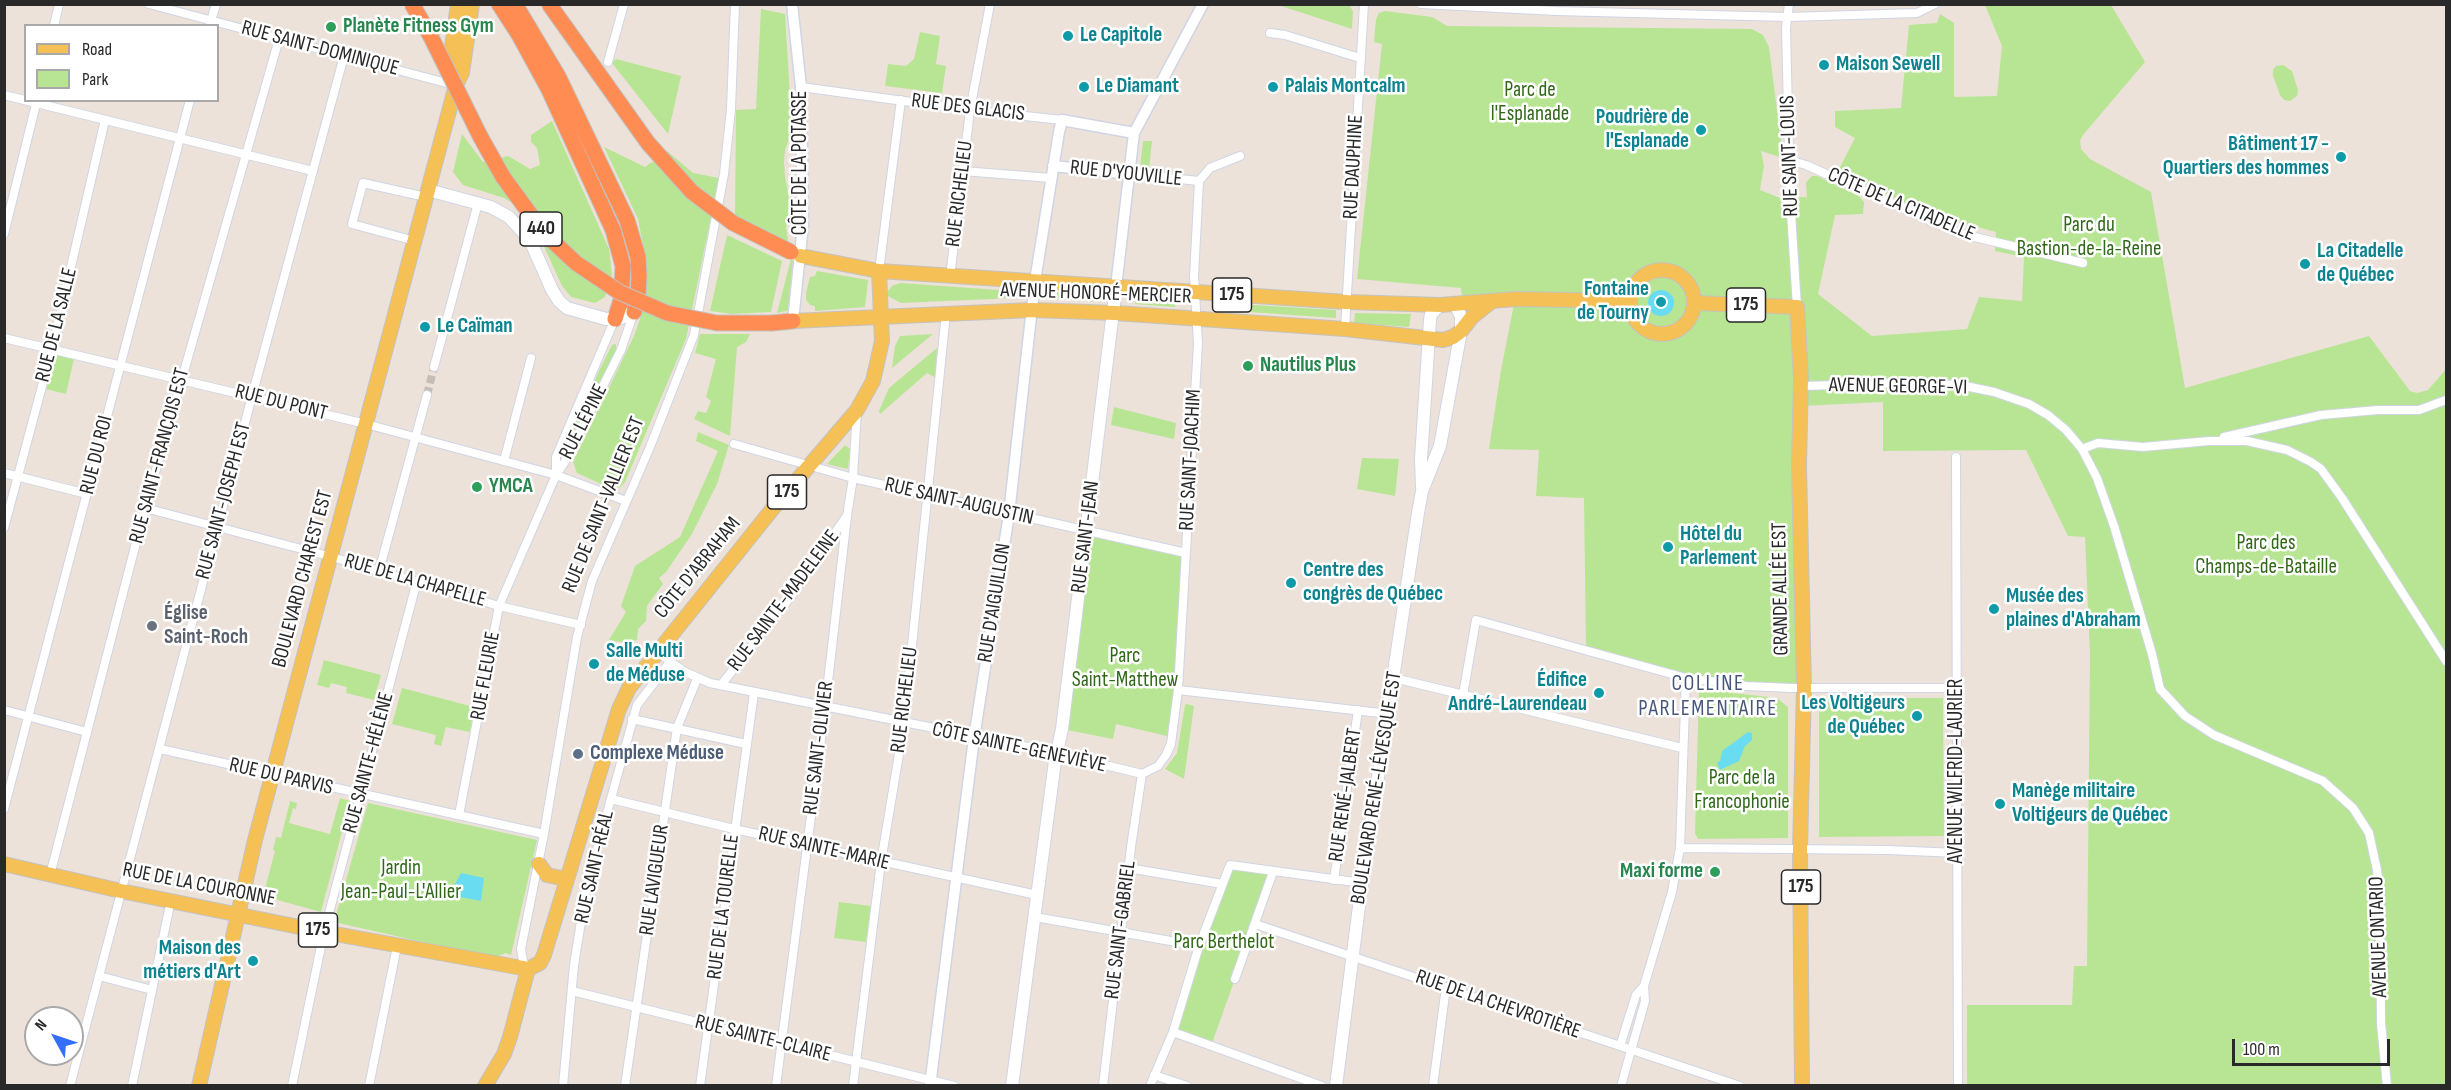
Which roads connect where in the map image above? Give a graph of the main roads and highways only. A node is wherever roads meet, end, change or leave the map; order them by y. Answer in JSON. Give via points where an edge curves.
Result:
{"nodes":[{"id":1,"x":412,"y":4,"type":"edge"},
{"id":2,"x":458,"y":4,"type":"edge"},
{"id":3,"x":472,"y":4,"type":"edge"},
{"id":4,"x":499,"y":4,"type":"edge"},
{"id":5,"x":515,"y":4,"type":"edge"},
{"id":6,"x":549,"y":4,"type":"edge"},
{"id":7,"x":456,"y":85,"type":"junction"},
{"id":8,"x":427,"y":194,"type":"junction"},
{"id":9,"x":796,"y":254,"type":"joint"},
{"id":10,"x":879,"y":271,"type":"junction"},
{"id":11,"x":1116,"y":287,"type":"junction"},
{"id":12,"x":1629,"y":301,"type":"junction"},
{"id":13,"x":1491,"y":302,"type":"junction"},
{"id":14,"x":1695,"y":303,"type":"junction"},
{"id":15,"x":1440,"y":305,"type":"junction"},
{"id":16,"x":1455,"y":305,"type":"junction"},
{"id":17,"x":634,"y":312,"type":"joint"},
{"id":18,"x":1115,"y":313,"type":"junction"},
{"id":19,"x":880,"y":317,"type":"junction"},
{"id":20,"x":615,"y":319,"type":"junction"},
{"id":21,"x":793,"y":321,"type":"joint"},
{"id":22,"x":1461,"y":331,"type":"junction"},
{"id":23,"x":1430,"y":339,"type":"junction"},
{"id":24,"x":1422,"y":491,"type":"junction"},
{"id":25,"x":4,"y":864,"type":"edge"},
{"id":26,"x":538,"y":864,"type":"road end"},
{"id":27,"x":568,"y":877,"type":"junction"},
{"id":28,"x":238,"y":913,"type":"junction"},
{"id":29,"x":528,"y":969,"type":"junction"},
{"id":30,"x":199,"y":1086,"type":"edge"},
{"id":31,"x":485,"y":1086,"type":"edge"},
{"id":32,"x":1012,"y":1086,"type":"edge"},
{"id":33,"x":1336,"y":1086,"type":"edge"},
{"id":34,"x":1802,"y":1086,"type":"edge"}],
"edges":[{"from":1,"to":21,"type":"highway","number":"440","bridge":true,"via":[[503,177],[544,233],[576,263],[619,292],[667,313],[717,323]]},
{"from":2,"to":7,"type":"main road","name":"BOULEVARD CHAREST EST","via":[[449,68]]},
{"from":3,"to":7,"type":"main road","name":"BOULEVARD CHAREST EST","via":[[462,73]]},
{"from":4,"to":20,"type":"highway","via":[[566,127],[619,249],[623,280]]},
{"from":5,"to":17,"type":"highway","via":[[553,66],[618,199],[638,257],[639,286]]},
{"from":6,"to":9,"type":"highway","bridge":true,"via":[[677,176],[733,223]]},
{"from":7,"to":8,"type":"main road","name":"BOULEVARD CHAREST EST"},
{"from":8,"to":20,"type":"main road","via":[[478,203],[509,217],[536,250],[552,290],[563,305],[595,318]]},
{"from":8,"to":28,"type":"main road","name":"BOULEVARD CHAREST EST"},
{"from":9,"to":10,"type":"main road","name":"AVENUE HONORÉ-MERCIER","number":"175"},
{"from":10,"to":11,"type":"main road","name":"AVENUE HONORÉ-MERCIER","number":"175"},
{"from":10,"to":19,"type":"main road","name":"CÔTE D'ABRAHAM","number":"175"},
{"from":11,"to":15,"type":"main road","name":"AVENUE HONORÉ-MERCIER","number":"175"},
{"from":11,"to":18,"type":"main road","name":"RUE SAINT-JEAN"},
{"from":12,"to":13,"type":"main road","name":"AVENUE HONORÉ-MERCIER","number":"175"},
{"from":12,"to":14,"type":"main road","via":[[1642,277],[1661,269],[1688,282]]},
{"from":12,"to":14,"type":"main road","via":[[1635,321],[1662,335],[1681,329]]},
{"from":13,"to":16,"type":"main road","name":"AVENUE HONORÉ-MERCIER","number":"175"},
{"from":13,"to":22,"type":"main road"},
{"from":14,"to":34,"type":"main road","name":"GRANDE ALLÉE EST","number":"175","via":[[1797,307],[1804,688],[1800,849]]},
{"from":15,"to":16,"type":"main road","name":"AVENUE HONORÉ-MERCIER","number":"175"},
{"from":15,"to":23,"type":"main road","name":"BOULEVARD RENÉ-LÉVESQUE EST","via":[[1431,314]]},
{"from":16,"to":22,"type":"main road","name":"BOULEVARD RENÉ-LÉVESQUE EST","via":[[1461,316]]},
{"from":17,"to":20,"type":"main road"},
{"from":18,"to":19,"type":"main road","name":"AVENUE HONORÉ-MERCIER","number":"175","via":[[1032,310]]},
{"from":18,"to":23,"type":"main road","name":"AVENUE HONORÉ-MERCIER","number":"175"},
{"from":18,"to":32,"type":"main road","name":"RUE SAINT-JEAN"},
{"from":19,"to":21,"type":"main road","name":"AVENUE HONORÉ-MERCIER","number":"175"},
{"from":19,"to":27,"type":"main road","name":"CÔTE D'ABRAHAM","number":"175","via":[[878,367],[857,410],[629,688],[619,709]]},
{"from":22,"to":23,"type":"main road","name":"AVENUE HONORÉ-MERCIER","number":"175","via":[[1453,337]]},
{"from":22,"to":24,"type":"main road","name":"BOULEVARD RENÉ-LÉVESQUE EST","via":[[1440,446]]},
{"from":23,"to":24,"type":"main road","name":"BOULEVARD RENÉ-LÉVESQUE EST"},
{"from":24,"to":33,"type":"main road","name":"BOULEVARD RENÉ-LÉVESQUE EST","via":[[1362,884]]},
{"from":25,"to":28,"type":"main road","name":"RUE DE LA COURONNE","number":"175"},
{"from":26,"to":27,"type":"main road","via":[[548,875]]},
{"from":27,"to":29,"type":"main road","name":"CÔTE D'ABRAHAM","number":"175","via":[[544,955],[540,963]]},
{"from":28,"to":29,"type":"main road","name":"RUE DE LA COURONNE","number":"175"},
{"from":28,"to":30,"type":"main road","name":"BOULEVARD CHAREST EST"},
{"from":29,"to":31,"type":"main road","name":"RUE DE SAINT-VALLIER EST","number":"175","via":[[510,1037]]}]}
